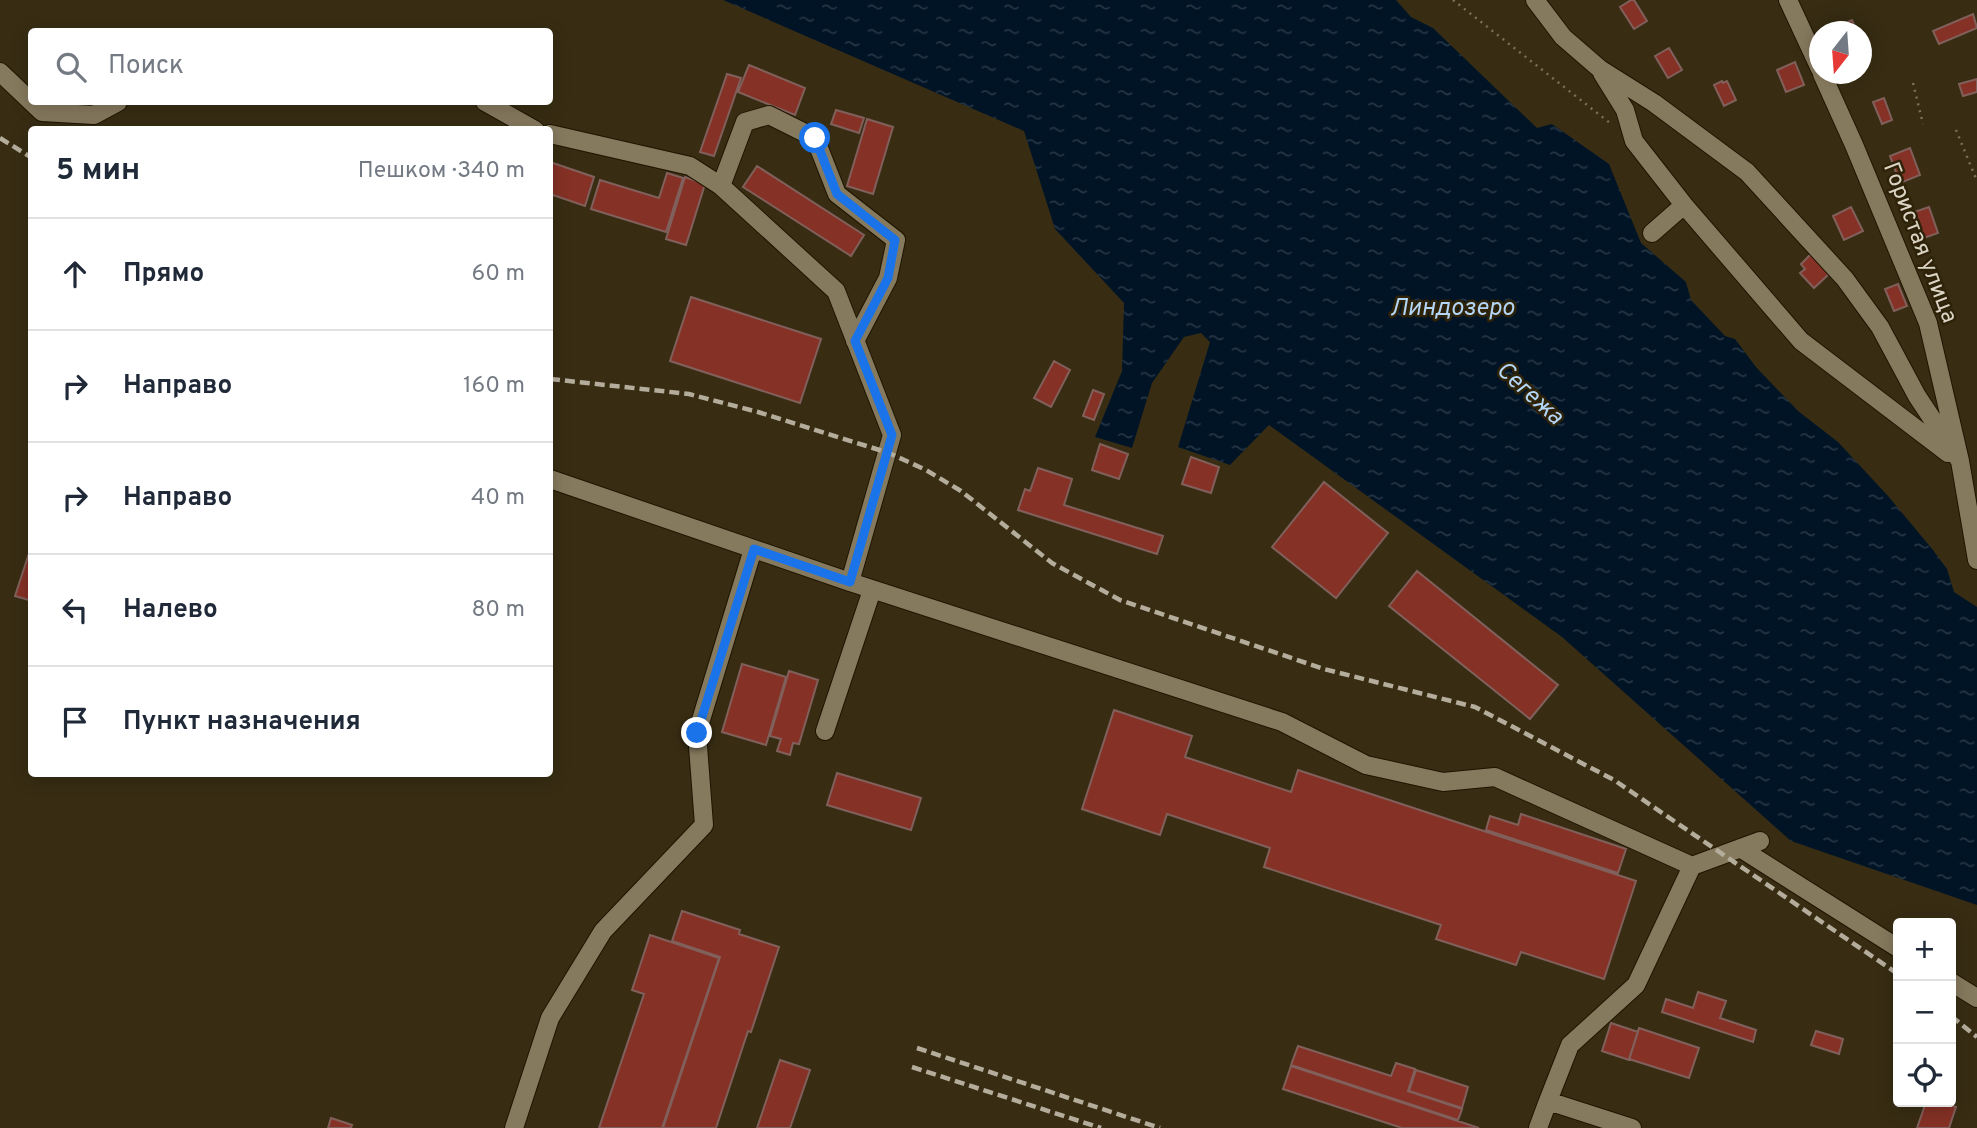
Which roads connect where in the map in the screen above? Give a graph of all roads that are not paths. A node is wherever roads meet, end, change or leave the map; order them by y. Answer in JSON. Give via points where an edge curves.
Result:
{"nodes":[{"id":1,"x":1535,"y":0,"type":"edge"},
{"id":2,"x":1788,"y":0,"type":"edge"},
{"id":3,"x":1809,"y":45,"type":"edge"},
{"id":4,"x":1600,"y":69,"type":"junction"},
{"id":5,"x":0,"y":72,"type":"edge"},
{"id":6,"x":1827,"y":84,"type":"edge"},
{"id":7,"x":28,"y":98,"type":"edge"},
{"id":8,"x":1654,"y":103,"type":"junction"},
{"id":9,"x":36,"y":105,"type":"edge"},
{"id":10,"x":112,"y":105,"type":"edge"},
{"id":11,"x":490,"y":105,"type":"edge"},
{"id":12,"x":1625,"y":110,"type":"junction"},
{"id":13,"x":528,"y":126,"type":"edge"},
{"id":14,"x":553,"y":135,"type":"edge"},
{"id":15,"x":721,"y":186,"type":"junction"},
{"id":16,"x":1684,"y":205,"type":"junction"},
{"id":17,"x":1652,"y":233,"type":"dead end"},
{"id":18,"x":855,"y":341,"type":"junction"},
{"id":19,"x":1960,"y":461,"type":"junction"},
{"id":20,"x":553,"y":480,"type":"edge"},
{"id":21,"x":754,"y":549,"type":"junction"},
{"id":22,"x":1977,"y":560,"type":"edge"},
{"id":23,"x":850,"y":582,"type":"junction"},
{"id":24,"x":872,"y":590,"type":"junction"},
{"id":25,"x":825,"y":731,"type":"dead end"},
{"id":26,"x":1760,"y":841,"type":"dead end"},
{"id":27,"x":1740,"y":848,"type":"junction"},
{"id":28,"x":1692,"y":866,"type":"junction"},
{"id":29,"x":1893,"y":945,"type":"edge"},
{"id":30,"x":1956,"y":985,"type":"edge"},
{"id":31,"x":1977,"y":998,"type":"edge"},
{"id":32,"x":1548,"y":1101,"type":"junction"},
{"id":33,"x":514,"y":1128,"type":"edge"},
{"id":34,"x":1538,"y":1128,"type":"edge"},
{"id":35,"x":1632,"y":1128,"type":"edge"}],
"edges":[{"from":1,"to":4,"type":"street","via":[[1563,37]]},
{"from":2,"to":3,"type":"street","name":"Гористая улица"},
{"from":4,"to":8,"type":"street"},
{"from":4,"to":12,"type":"street"},
{"from":5,"to":7,"type":"street"},
{"from":6,"to":19,"type":"street","name":"Гористая улица","via":[[1927,323]]},
{"from":8,"to":12,"type":"street","via":[[1633,100]]},
{"from":8,"to":19,"type":"street","via":[[1747,172],[1845,279],[1880,327],[1917,396]]},
{"from":9,"to":10,"type":"street","via":[[42,111],[94,115]]},
{"from":11,"to":13,"type":"street"},
{"from":12,"to":16,"type":"street","via":[[1634,141]]},
{"from":14,"to":15,"type":"street","via":[[690,166]]},
{"from":15,"to":18,"type":"street","via":[[836,290]]},
{"from":15,"to":18,"type":"street","via":[[746,122],[769,115],[815,138],[837,194],[895,240],[888,278]]},
{"from":16,"to":17,"type":"street"},
{"from":16,"to":19,"type":"street","via":[[1801,341]]},
{"from":18,"to":23,"type":"street","via":[[892,435]]},
{"from":19,"to":22,"type":"street","name":"Гористая улица"},
{"from":20,"to":21,"type":"street"},
{"from":21,"to":23,"type":"street"},
{"from":21,"to":33,"type":"street","via":[[697,733],[704,825],[603,931],[550,1017]]},
{"from":23,"to":24,"type":"street"},
{"from":24,"to":25,"type":"street"},
{"from":24,"to":28,"type":"street","via":[[1282,722],[1366,765],[1443,782],[1495,777]]},
{"from":26,"to":27,"type":"street"},
{"from":27,"to":28,"type":"street"},
{"from":27,"to":29,"type":"street"},
{"from":28,"to":32,"type":"street","via":[[1636,985],[1570,1045]]},
{"from":30,"to":31,"type":"street"},
{"from":32,"to":34,"type":"street"},
{"from":32,"to":35,"type":"street"}]}
